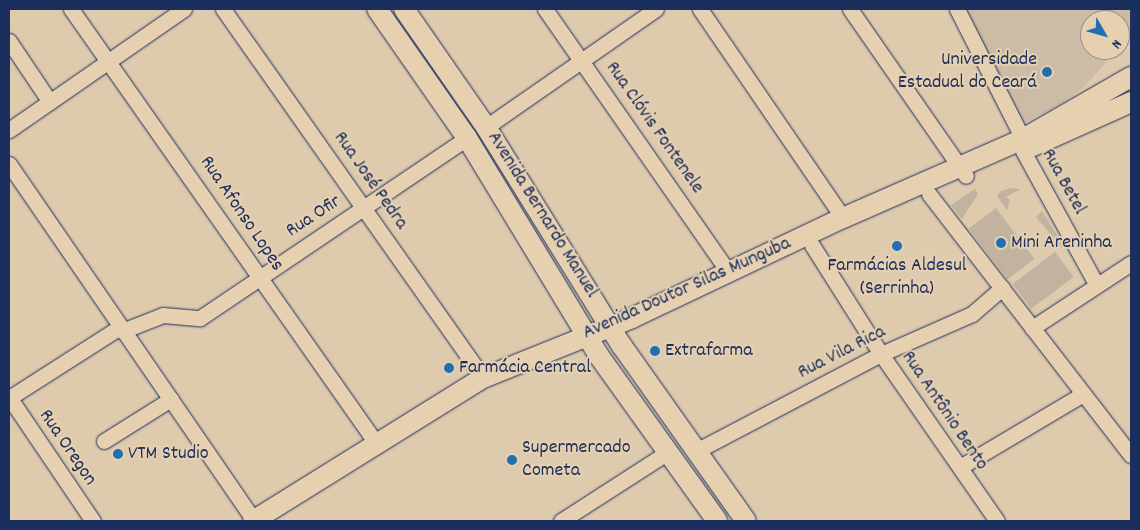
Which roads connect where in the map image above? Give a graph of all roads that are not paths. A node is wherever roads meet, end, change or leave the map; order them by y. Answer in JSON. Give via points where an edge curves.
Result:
{"nodes":[{"id":1,"x":71,"y":9,"type":"edge"},
{"id":2,"x":184,"y":9,"type":"edge"},
{"id":3,"x":224,"y":9,"type":"edge"},
{"id":4,"x":377,"y":9,"type":"edge"},
{"id":5,"x":404,"y":9,"type":"edge"},
{"id":6,"x":545,"y":9,"type":"edge"},
{"id":7,"x":656,"y":9,"type":"edge"},
{"id":8,"x":700,"y":9,"type":"edge"},
{"id":9,"x":850,"y":9,"type":"edge"},
{"id":10,"x":957,"y":9,"type":"edge"},
{"id":11,"x":9,"y":41,"type":"edge"},
{"id":12,"x":582,"y":60,"type":"junction"},
{"id":13,"x":109,"y":62,"type":"junction"},
{"id":14,"x":1131,"y":77,"type":"edge"},
{"id":15,"x":50,"y":102,"type":"junction"},
{"id":16,"x":1131,"y":102,"type":"edge"},
{"id":17,"x":486,"y":126,"type":"junction"},
{"id":18,"x":9,"y":130,"type":"edge"},
{"id":19,"x":467,"y":138,"type":"junction"},
{"id":20,"x":1023,"y":145,"type":"junction"},
{"id":21,"x":9,"y":164,"type":"edge"},
{"id":22,"x":963,"y":172,"type":"junction"},
{"id":23,"x":929,"y":194,"type":"junction"},
{"id":24,"x":365,"y":208,"type":"junction"},
{"id":25,"x":843,"y":218,"type":"junction"},
{"id":26,"x":812,"y":245,"type":"junction"},
{"id":27,"x":1131,"y":263,"type":"edge"},
{"id":28,"x":728,"y":271,"type":"junction"},
{"id":29,"x":259,"y":277,"type":"junction"},
{"id":30,"x":1096,"y":284,"type":"junction"},
{"id":31,"x":1002,"y":288,"type":"junction"},
{"id":32,"x":1032,"y":328,"type":"junction"},
{"id":33,"x":121,"y":329,"type":"junction"},
{"id":34,"x":614,"y":332,"type":"junction"},
{"id":35,"x":589,"y":341,"type":"junction"},
{"id":36,"x":881,"y":354,"type":"junction"},
{"id":37,"x":483,"y":378,"type":"junction"},
{"id":38,"x":1083,"y":394,"type":"junction"},
{"id":39,"x":9,"y":398,"type":"edge"},
{"id":40,"x":171,"y":399,"type":"junction"},
{"id":41,"x":104,"y":441,"type":"dead end"},
{"id":42,"x":376,"y":443,"type":"junction"},
{"id":43,"x":696,"y":451,"type":"junction"},
{"id":44,"x":668,"y":452,"type":"junction"},
{"id":45,"x":1131,"y":454,"type":"edge"},
{"id":46,"x":960,"y":467,"type":"junction"},
{"id":47,"x":93,"y":521,"type":"edge"},
{"id":48,"x":254,"y":521,"type":"edge"},
{"id":49,"x":276,"y":521,"type":"edge"},
{"id":50,"x":560,"y":521,"type":"edge"},
{"id":51,"x":717,"y":521,"type":"edge"},
{"id":52,"x":746,"y":521,"type":"edge"},
{"id":53,"x":997,"y":521,"type":"edge"}],
"edges":[{"from":1,"to":13,"type":"street","name":"Rua Afonso Lopes"},
{"from":2,"to":13,"type":"street"},
{"from":3,"to":24,"type":"street","name":"Rua José Pedra"},
{"from":4,"to":19,"type":"main road","name":"Avenida Bernardo Manuel"},
{"from":5,"to":17,"type":"main road","name":"Avenida Bernardo Manuel"},
{"from":6,"to":12,"type":"street","name":"Rua Clóvis Fontenele"},
{"from":7,"to":12,"type":"street"},
{"from":8,"to":25,"type":"street"},
{"from":9,"to":22,"type":"street"},
{"from":10,"to":20,"type":"street","name":"Rua Betel"},
{"from":11,"to":15,"type":"street"},
{"from":12,"to":17,"type":"street"},
{"from":12,"to":28,"type":"street","name":"Rua Clóvis Fontenele"},
{"from":13,"to":15,"type":"street"},
{"from":13,"to":29,"type":"street","name":"Rua Afonso Lopes"},
{"from":14,"to":20,"type":"main road","name":"Avenida Doutor Silas Munguba"},
{"from":15,"to":18,"type":"street"},
{"from":16,"to":20,"type":"main road","name":"Avenida Doutor Silas Munguba"},
{"from":17,"to":34,"type":"main road","name":"Avenida Bernardo Manuel"},
{"from":19,"to":24,"type":"street","name":"Rua Ofir"},
{"from":19,"to":35,"type":"main road","name":"Avenida Bernardo Manuel"},
{"from":20,"to":22,"type":"main road","name":"Avenida Doutor Silas Munguba"},
{"from":20,"to":30,"type":"street","name":"Rua Betel"},
{"from":21,"to":33,"type":"street"},
{"from":22,"to":23,"type":"main road","name":"Avenida Doutor Silas Munguba"},
{"from":22,"to":25,"type":"main road","name":"Avenida Doutor Silas Munguba"},
{"from":23,"to":26,"type":"main road","name":"Avenida Doutor Silas Munguba"},
{"from":23,"to":31,"type":"street"},
{"from":24,"to":29,"type":"street","name":"Rua Ofir"},
{"from":24,"to":37,"type":"street","name":"Rua José Pedra"},
{"from":25,"to":28,"type":"main road","name":"Avenida Doutor Silas Munguba"},
{"from":26,"to":34,"type":"main road","name":"Avenida Doutor Silas Munguba"},
{"from":26,"to":36,"type":"street","name":"Rua Antônio Bento"},
{"from":27,"to":30,"type":"street"},
{"from":28,"to":34,"type":"main road","name":"Avenida Doutor Silas Munguba"},
{"from":29,"to":33,"type":"street","name":"Rua Ofir","via":[[200,318],[163,314]]},
{"from":29,"to":42,"type":"street","name":"Rua Afonso Lopes"},
{"from":30,"to":32,"type":"street"},
{"from":31,"to":32,"type":"street"},
{"from":31,"to":36,"type":"street","name":"Rua Vila Rica","via":[[972,314]]},
{"from":32,"to":38,"type":"street"},
{"from":33,"to":39,"type":"street","name":"Rua Ofir"},
{"from":33,"to":40,"type":"street"},
{"from":34,"to":35,"type":"main road","name":"Avenida Doutor Silas Munguba"},
{"from":34,"to":43,"type":"main road","name":"Avenida Bernardo Manuel"},
{"from":35,"to":37,"type":"main road","name":"Avenida Doutor Silas Munguba"},
{"from":35,"to":44,"type":"main road","name":"Avenida Bernardo Manuel"},
{"from":35,"to":49,"type":"main road","name":"Avenida Doutor Silas Munguba","via":[[469,400]]},
{"from":36,"to":43,"type":"street","name":"Rua Vila Rica"},
{"from":36,"to":46,"type":"street","name":"Rua Antônio Bento"},
{"from":37,"to":42,"type":"main road","name":"Avenida Doutor Silas Munguba"},
{"from":38,"to":45,"type":"street"},
{"from":38,"to":46,"type":"street"},
{"from":39,"to":47,"type":"street","name":"Rua Oregon"},
{"from":40,"to":41,"type":"street"},
{"from":40,"to":48,"type":"street"},
{"from":42,"to":48,"type":"main road","name":"Avenida Doutor Silas Munguba"},
{"from":43,"to":52,"type":"main road","name":"Avenida Bernardo Manuel"},
{"from":44,"to":50,"type":"street"},
{"from":44,"to":51,"type":"main road","name":"Avenida Bernardo Manuel"},
{"from":46,"to":53,"type":"street","name":"Rua Antônio Bento"}]}
